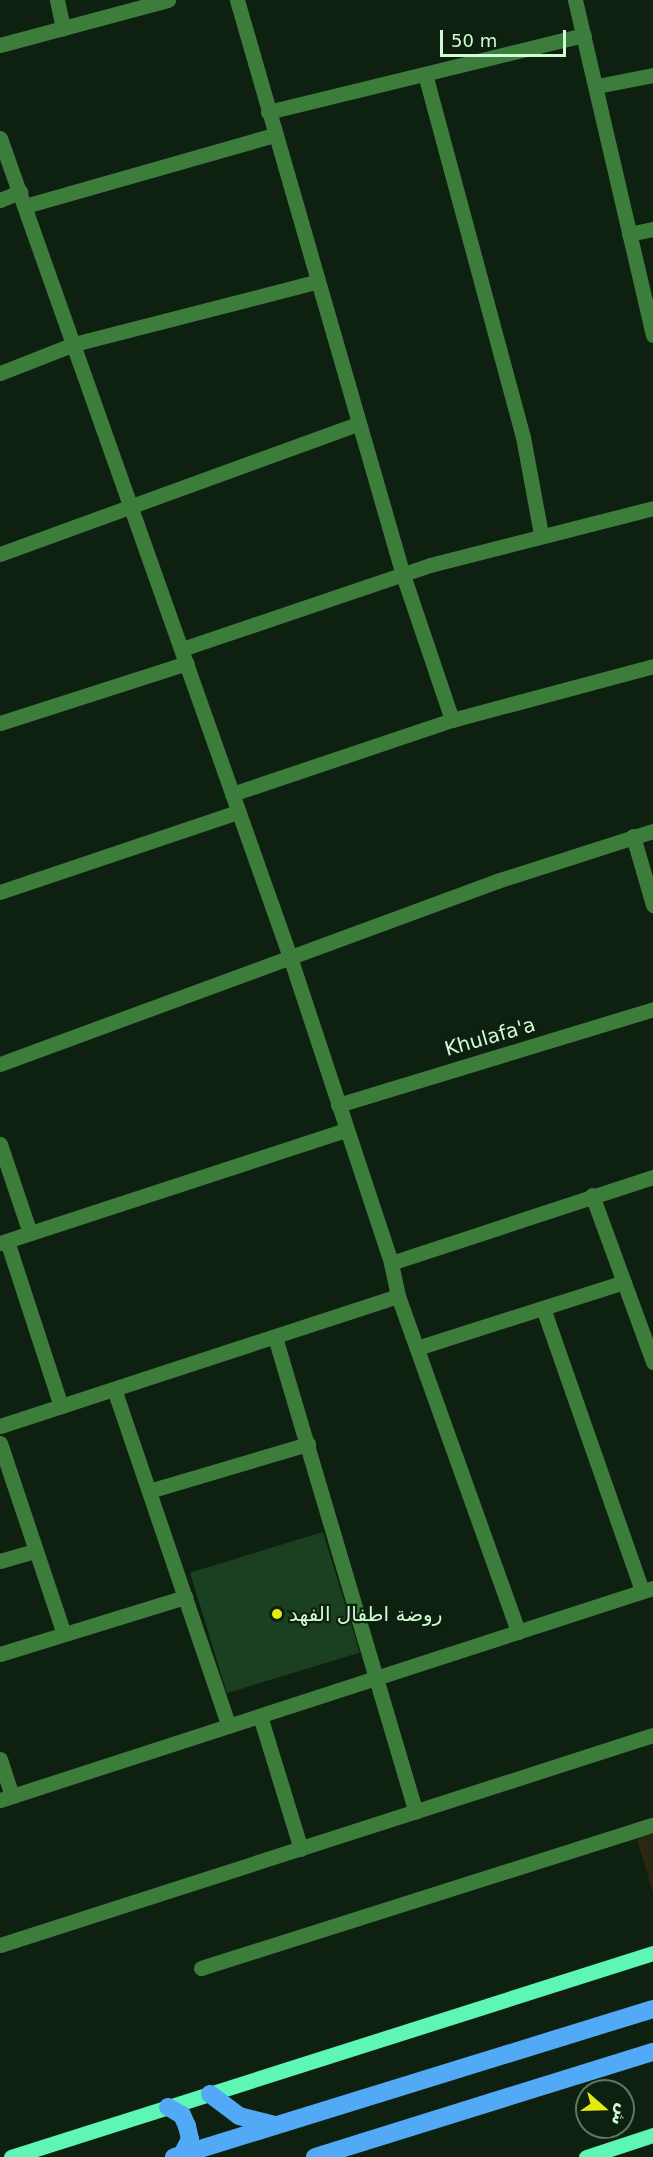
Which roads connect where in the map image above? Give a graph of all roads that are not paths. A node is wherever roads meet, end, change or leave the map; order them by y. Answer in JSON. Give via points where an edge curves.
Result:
{"nodes":[{"id":1,"x":57,"y":0,"type":"edge"},
{"id":2,"x":168,"y":0,"type":"edge"},
{"id":3,"x":237,"y":0,"type":"edge"},
{"id":4,"x":575,"y":0,"type":"edge"},
{"id":5,"x":63,"y":28,"type":"junction"},
{"id":6,"x":584,"y":35,"type":"junction"},
{"id":7,"x":0,"y":45,"type":"edge"},
{"id":8,"x":425,"y":74,"type":"junction"},
{"id":9,"x":653,"y":75,"type":"edge"},
{"id":10,"x":597,"y":86,"type":"junction"},
{"id":11,"x":268,"y":112,"type":"junction"},
{"id":12,"x":275,"y":135,"type":"junction"},
{"id":13,"x":0,"y":138,"type":"edge"},
{"id":14,"x":22,"y":199,"type":"junction"},
{"id":15,"x":0,"y":200,"type":"edge"},
{"id":16,"x":653,"y":229,"type":"edge"},
{"id":17,"x":629,"y":234,"type":"junction"},
{"id":18,"x":316,"y":282,"type":"junction"},
{"id":19,"x":653,"y":335,"type":"edge"},
{"id":20,"x":74,"y":344,"type":"junction"},
{"id":21,"x":0,"y":373,"type":"edge"},
{"id":22,"x":358,"y":424,"type":"junction"},
{"id":23,"x":129,"y":505,"type":"junction"},
{"id":24,"x":653,"y":508,"type":"edge"},
{"id":25,"x":541,"y":534,"type":"junction"},
{"id":26,"x":0,"y":554,"type":"edge"},
{"id":27,"x":403,"y":575,"type":"junction"},
{"id":28,"x":184,"y":656,"type":"junction"},
{"id":29,"x":653,"y":666,"type":"edge"},
{"id":30,"x":452,"y":720,"type":"junction"},
{"id":31,"x":0,"y":723,"type":"edge"},
{"id":32,"x":232,"y":794,"type":"junction"},
{"id":33,"x":238,"y":812,"type":"junction"},
{"id":34,"x":653,"y":831,"type":"edge"},
{"id":35,"x":633,"y":836,"type":"junction"},
{"id":36,"x":0,"y":892,"type":"edge"},
{"id":37,"x":653,"y":905,"type":"edge"},
{"id":38,"x":290,"y":957,"type":"junction"},
{"id":39,"x":653,"y":1010,"type":"edge"},
{"id":40,"x":0,"y":1064,"type":"edge"},
{"id":41,"x":338,"y":1104,"type":"junction"},
{"id":42,"x":346,"y":1130,"type":"junction"},
{"id":43,"x":0,"y":1144,"type":"edge"},
{"id":44,"x":653,"y":1177,"type":"edge"},
{"id":45,"x":592,"y":1195,"type":"junction"},
{"id":46,"x":30,"y":1233,"type":"junction"},
{"id":47,"x":3,"y":1242,"type":"edge"},
{"id":48,"x":391,"y":1263,"type":"junction"},
{"id":49,"x":624,"y":1282,"type":"junction"},
{"id":50,"x":398,"y":1296,"type":"junction"},
{"id":51,"x":543,"y":1308,"type":"junction"},
{"id":52,"x":275,"y":1337,"type":"junction"},
{"id":53,"x":417,"y":1348,"type":"junction"},
{"id":54,"x":653,"y":1362,"type":"edge"},
{"id":55,"x":114,"y":1389,"type":"junction"},
{"id":56,"x":61,"y":1406,"type":"junction"},
{"id":57,"x":0,"y":1426,"type":"edge"},
{"id":58,"x":0,"y":1443,"type":"edge"},
{"id":59,"x":308,"y":1444,"type":"junction"},
{"id":60,"x":149,"y":1491,"type":"junction"},
{"id":61,"x":36,"y":1551,"type":"junction"},
{"id":62,"x":0,"y":1561,"type":"edge"},
{"id":63,"x":647,"y":1590,"type":"edge"},
{"id":64,"x":185,"y":1597,"type":"junction"},
{"id":65,"x":518,"y":1632,"type":"junction"},
{"id":66,"x":64,"y":1634,"type":"junction"},
{"id":67,"x":0,"y":1654,"type":"edge"},
{"id":68,"x":379,"y":1677,"type":"junction"},
{"id":69,"x":260,"y":1716,"type":"junction"},
{"id":70,"x":229,"y":1726,"type":"junction"},
{"id":71,"x":653,"y":1735,"type":"edge"},
{"id":72,"x":0,"y":1759,"type":"edge"},
{"id":73,"x":6,"y":1798,"type":"edge"},
{"id":74,"x":416,"y":1812,"type":"junction"},
{"id":75,"x":653,"y":1825,"type":"edge"},
{"id":76,"x":301,"y":1849,"type":"junction"},
{"id":77,"x":0,"y":1945,"type":"edge"},
{"id":78,"x":653,"y":1953,"type":"edge"},
{"id":79,"x":201,"y":1968,"type":"dead end"},
{"id":80,"x":653,"y":2009,"type":"edge"},
{"id":81,"x":653,"y":2052,"type":"edge"},
{"id":82,"x":210,"y":2094,"type":"junction"},
{"id":83,"x":168,"y":2106,"type":"junction"},
{"id":84,"x":277,"y":2124,"type":"junction"},
{"id":85,"x":653,"y":2135,"type":"edge"},
{"id":86,"x":178,"y":2156,"type":"edge"},
{"id":87,"x":11,"y":2157,"type":"edge"},
{"id":88,"x":315,"y":2157,"type":"edge"},
{"id":89,"x":585,"y":2157,"type":"edge"}],
"edges":[{"from":1,"to":5,"type":"street"},
{"from":2,"to":5,"type":"street"},
{"from":3,"to":11,"type":"street"},
{"from":4,"to":6,"type":"street"},
{"from":5,"to":7,"type":"street"},
{"from":6,"to":8,"type":"street"},
{"from":6,"to":10,"type":"street"},
{"from":8,"to":11,"type":"street"},
{"from":8,"to":25,"type":"street","via":[[523,437]]},
{"from":9,"to":10,"type":"street"},
{"from":10,"to":17,"type":"street"},
{"from":11,"to":12,"type":"street"},
{"from":12,"to":14,"type":"street"},
{"from":12,"to":18,"type":"street"},
{"from":13,"to":14,"type":"street"},
{"from":14,"to":15,"type":"street"},
{"from":14,"to":20,"type":"street"},
{"from":16,"to":17,"type":"street"},
{"from":17,"to":19,"type":"street"},
{"from":18,"to":20,"type":"street"},
{"from":18,"to":22,"type":"street"},
{"from":20,"to":21,"type":"street"},
{"from":20,"to":23,"type":"street"},
{"from":22,"to":23,"type":"street"},
{"from":22,"to":27,"type":"street"},
{"from":23,"to":26,"type":"street"},
{"from":23,"to":28,"type":"street"},
{"from":24,"to":25,"type":"street"},
{"from":25,"to":27,"type":"street"},
{"from":27,"to":28,"type":"street"},
{"from":27,"to":30,"type":"street"},
{"from":28,"to":31,"type":"street"},
{"from":28,"to":32,"type":"street"},
{"from":29,"to":30,"type":"street"},
{"from":30,"to":32,"type":"street"},
{"from":32,"to":33,"type":"street"},
{"from":33,"to":36,"type":"street"},
{"from":33,"to":38,"type":"street"},
{"from":34,"to":35,"type":"street"},
{"from":35,"to":37,"type":"street"},
{"from":35,"to":38,"type":"street"},
{"from":38,"to":40,"type":"street"},
{"from":38,"to":41,"type":"street"},
{"from":39,"to":41,"type":"street","name":"Khulafa'a"},
{"from":41,"to":42,"type":"street"},
{"from":42,"to":46,"type":"street"},
{"from":42,"to":48,"type":"street"},
{"from":43,"to":46,"type":"street"},
{"from":44,"to":45,"type":"street"},
{"from":45,"to":48,"type":"street"},
{"from":45,"to":49,"type":"street"},
{"from":46,"to":47,"type":"street"},
{"from":47,"to":56,"type":"street"},
{"from":48,"to":50,"type":"street"},
{"from":49,"to":51,"type":"street"},
{"from":49,"to":54,"type":"street"},
{"from":50,"to":52,"type":"street"},
{"from":50,"to":53,"type":"street"},
{"from":51,"to":53,"type":"street"},
{"from":51,"to":63,"type":"street"},
{"from":52,"to":55,"type":"street"},
{"from":52,"to":59,"type":"street"},
{"from":53,"to":65,"type":"street"},
{"from":55,"to":56,"type":"street"},
{"from":55,"to":60,"type":"street"},
{"from":56,"to":57,"type":"street"},
{"from":58,"to":61,"type":"street"},
{"from":59,"to":60,"type":"street"},
{"from":59,"to":68,"type":"street"},
{"from":60,"to":64,"type":"street"},
{"from":61,"to":62,"type":"street"},
{"from":61,"to":66,"type":"street"},
{"from":63,"to":65,"type":"street"},
{"from":64,"to":66,"type":"street"},
{"from":64,"to":70,"type":"street"},
{"from":65,"to":68,"type":"street"},
{"from":66,"to":67,"type":"street"},
{"from":68,"to":69,"type":"street"},
{"from":68,"to":74,"type":"street"},
{"from":69,"to":70,"type":"street"},
{"from":69,"to":76,"type":"street"},
{"from":70,"to":73,"type":"street"},
{"from":71,"to":74,"type":"street"},
{"from":72,"to":73,"type":"street"},
{"from":74,"to":76,"type":"street"},
{"from":75,"to":79,"type":"street"},
{"from":76,"to":77,"type":"street"},
{"from":78,"to":82,"type":"main road"},
{"from":80,"to":84,"type":"highway"},
{"from":81,"to":88,"type":"highway"},
{"from":82,"to":83,"type":"main road"},
{"from":82,"to":84,"type":"highway","via":[[225,2108],[251,2122]]},
{"from":83,"to":86,"type":"highway","via":[[182,2115],[187,2126],[189,2139]]},
{"from":83,"to":87,"type":"main road"},
{"from":84,"to":86,"type":"highway"},
{"from":85,"to":89,"type":"main road"}]}
